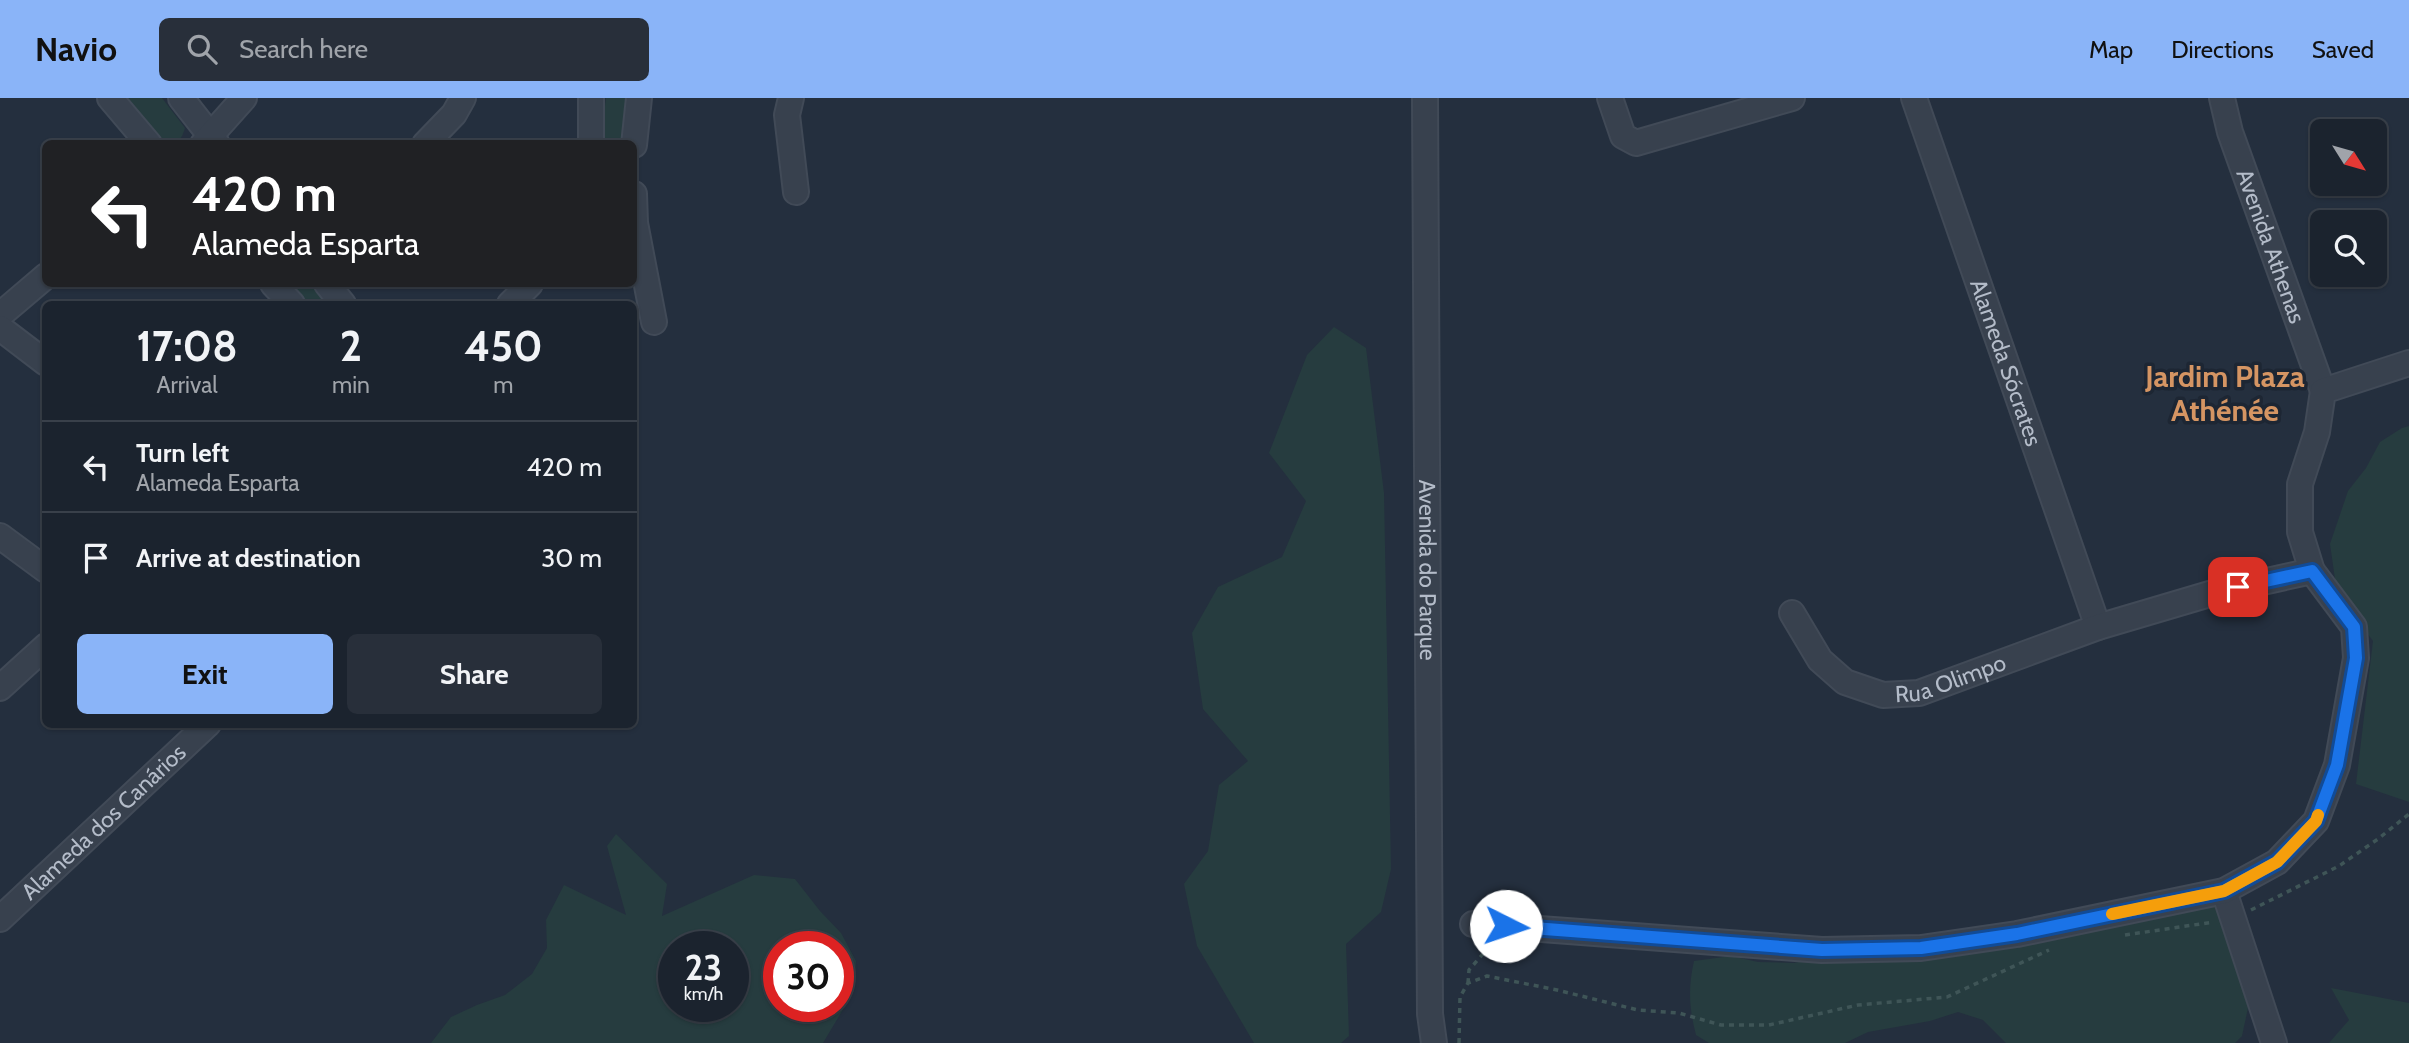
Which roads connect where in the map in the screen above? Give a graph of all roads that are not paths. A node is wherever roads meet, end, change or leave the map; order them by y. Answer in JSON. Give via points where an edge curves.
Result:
{"nodes":[{"id":1,"x":110,"y":98,"type":"edge"},
{"id":2,"x":181,"y":98,"type":"edge"},
{"id":3,"x":244,"y":98,"type":"edge"},
{"id":4,"x":463,"y":98,"type":"edge"},
{"id":5,"x":591,"y":98,"type":"edge"},
{"id":6,"x":639,"y":98,"type":"edge"},
{"id":7,"x":805,"y":98,"type":"edge"},
{"id":8,"x":1425,"y":98,"type":"edge"},
{"id":9,"x":1610,"y":98,"type":"edge"},
{"id":10,"x":1792,"y":98,"type":"edge"},
{"id":11,"x":1914,"y":98,"type":"edge"},
{"id":12,"x":2222,"y":98,"type":"edge"},
{"id":13,"x":789,"y":107,"type":"edge"},
{"id":14,"x":146,"y":140,"type":"edge"},
{"id":15,"x":209,"y":140,"type":"edge"},
{"id":16,"x":211,"y":140,"type":"edge"},
{"id":17,"x":429,"y":140,"type":"edge"},
{"id":18,"x":591,"y":140,"type":"edge"},
{"id":19,"x":635,"y":140,"type":"edge"},
{"id":20,"x":796,"y":192,"type":"dead end"},
{"id":21,"x":637,"y":238,"type":"edge"},
{"id":22,"x":42,"y":279,"type":"edge"},
{"id":23,"x":276,"y":287,"type":"edge"},
{"id":24,"x":329,"y":287,"type":"edge"},
{"id":25,"x":527,"y":287,"type":"edge"},
{"id":26,"x":289,"y":301,"type":"edge"},
{"id":27,"x":341,"y":301,"type":"edge"},
{"id":28,"x":513,"y":301,"type":"edge"},
{"id":29,"x":0,"y":315,"type":"edge"},
{"id":30,"x":654,"y":322,"type":"dead end"},
{"id":31,"x":0,"y":328,"type":"edge"},
{"id":32,"x":42,"y":360,"type":"edge"},
{"id":33,"x":2409,"y":363,"type":"edge"},
{"id":34,"x":2323,"y":391,"type":"junction"},
{"id":35,"x":0,"y":536,"type":"edge"},
{"id":36,"x":42,"y":567,"type":"edge"},
{"id":37,"x":2312,"y":571,"type":"junction"},
{"id":38,"x":1793,"y":613,"type":"dead end"},
{"id":39,"x":2098,"y":627,"type":"junction"},
{"id":40,"x":42,"y":650,"type":"edge"},
{"id":41,"x":0,"y":688,"type":"edge"},
{"id":42,"x":204,"y":728,"type":"edge"},
{"id":43,"x":2224,"y":891,"type":"junction"},
{"id":44,"x":0,"y":919,"type":"edge"},
{"id":45,"x":1473,"y":924,"type":"dead end"},
{"id":46,"x":1434,"y":1043,"type":"edge"},
{"id":47,"x":2274,"y":1043,"type":"edge"}],
"edges":[{"from":1,"to":14,"type":"street"},
{"from":2,"to":15,"type":"street"},
{"from":3,"to":16,"type":"street"},
{"from":4,"to":17,"type":"street"},
{"from":5,"to":18,"type":"street"},
{"from":6,"to":19,"type":"street"},
{"from":7,"to":13,"type":"street"},
{"from":8,"to":46,"type":"street","name":"Avenida do Parque","via":[[1430,1014]]},
{"from":9,"to":10,"type":"street","via":[[1623,136],[1636,143]]},
{"from":11,"to":39,"type":"street","name":"Alameda Sócrates"},
{"from":12,"to":34,"type":"street","name":"Avenida Athenas","via":[[2230,132]]},
{"from":13,"to":20,"type":"street"},
{"from":21,"to":30,"type":"street"},
{"from":22,"to":29,"type":"street"},
{"from":23,"to":26,"type":"street"},
{"from":24,"to":27,"type":"street"},
{"from":25,"to":28,"type":"street"},
{"from":31,"to":32,"type":"street"},
{"from":33,"to":34,"type":"street"},
{"from":34,"to":37,"type":"street","via":[[2317,432],[2300,484],[2300,532]]},
{"from":35,"to":36,"type":"street"},
{"from":37,"to":39,"type":"street","name":"Rua Olimpo","via":[[2213,593]]},
{"from":37,"to":43,"type":"street","via":[[2354,627],[2356,658],[2337,765],[2316,821],[2277,862]]},
{"from":38,"to":39,"type":"street","name":"Rua Olimpo","via":[[1820,660],[1845,682],[1883,695],[1919,693]]},
{"from":40,"to":41,"type":"street"},
{"from":42,"to":44,"type":"street","name":"Alameda dos Canários"},
{"from":43,"to":45,"type":"street","via":[[2017,934],[1921,948],[1822,950]]},
{"from":43,"to":47,"type":"street"}]}
